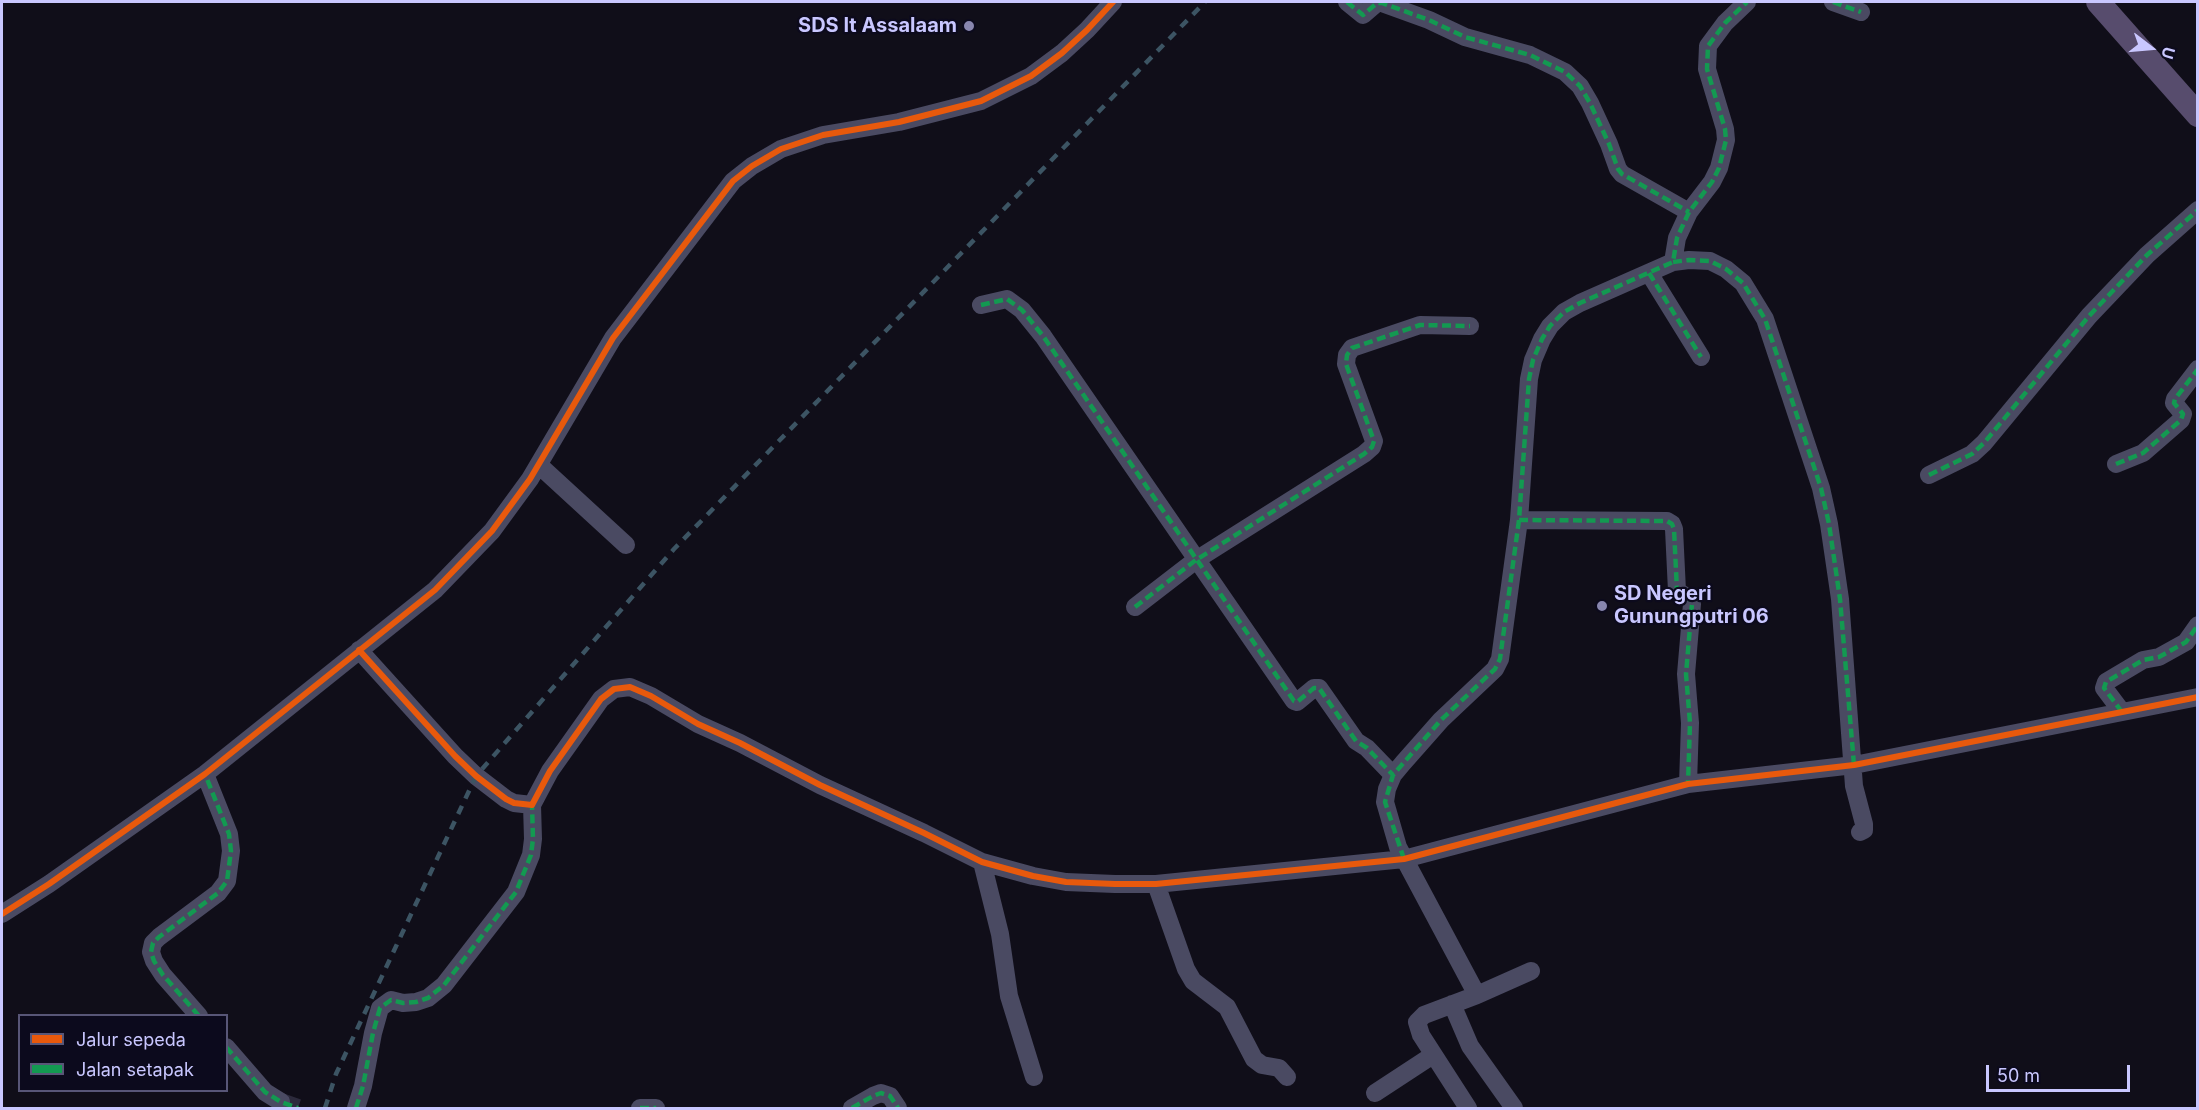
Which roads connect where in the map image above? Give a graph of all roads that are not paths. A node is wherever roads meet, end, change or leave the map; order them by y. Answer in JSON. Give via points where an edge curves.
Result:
{"nodes":[{"id":1,"x":1113,"y":2,"type":"edge"},
{"id":2,"x":1347,"y":2,"type":"edge"},
{"id":3,"x":1748,"y":2,"type":"edge"},
{"id":4,"x":1833,"y":2,"type":"edge"},
{"id":5,"x":2097,"y":2,"type":"edge"},
{"id":6,"x":1862,"y":12,"type":"dead end"},
{"id":7,"x":2198,"y":115,"type":"edge"},
{"id":8,"x":2198,"y":210,"type":"edge"},
{"id":9,"x":1689,"y":213,"type":"junction"},
{"id":10,"x":1673,"y":262,"type":"junction"},
{"id":11,"x":1649,"y":273,"type":"junction"},
{"id":12,"x":981,"y":305,"type":"dead end"},
{"id":13,"x":1470,"y":326,"type":"dead end"},
{"id":14,"x":1701,"y":357,"type":"dead end"},
{"id":15,"x":2198,"y":369,"type":"edge"},
{"id":16,"x":2116,"y":464,"type":"dead end"},
{"id":17,"x":540,"y":466,"type":"junction"},
{"id":18,"x":1929,"y":475,"type":"dead end"},
{"id":19,"x":1519,"y":520,"type":"junction"},
{"id":20,"x":626,"y":544,"type":"dead end"},
{"id":21,"x":1196,"y":560,"type":"junction"},
{"id":22,"x":1135,"y":607,"type":"dead end"},
{"id":23,"x":2198,"y":625,"type":"edge"},
{"id":24,"x":359,"y":650,"type":"junction"},
{"id":25,"x":2198,"y":697,"type":"edge"},
{"id":26,"x":2122,"y":712,"type":"junction"},
{"id":27,"x":1854,"y":765,"type":"junction"},
{"id":28,"x":205,"y":774,"type":"junction"},
{"id":29,"x":1393,"y":775,"type":"junction"},
{"id":30,"x":1688,"y":784,"type":"junction"},
{"id":31,"x":532,"y":805,"type":"junction"},
{"id":32,"x":1860,"y":832,"type":"dead end"},
{"id":33,"x":1404,"y":859,"type":"junction"},
{"id":34,"x":982,"y":862,"type":"junction"},
{"id":35,"x":1156,"y":884,"type":"junction"},
{"id":36,"x":2,"y":914,"type":"edge"},
{"id":37,"x":1531,"y":971,"type":"dead end"},
{"id":38,"x":1477,"y":994,"type":"junction"},
{"id":39,"x":1452,"y":1004,"type":"junction"},
{"id":40,"x":197,"y":1014,"type":"edge"},
{"id":41,"x":228,"y":1049,"type":"edge"},
{"id":42,"x":1433,"y":1055,"type":"junction"},
{"id":43,"x":1034,"y":1077,"type":"dead end"},
{"id":44,"x":1287,"y":1077,"type":"dead end"},
{"id":45,"x":1375,"y":1093,"type":"dead end"},
{"id":46,"x":281,"y":1102,"type":"dead end"},
{"id":47,"x":356,"y":1108,"type":"edge"},
{"id":48,"x":640,"y":1108,"type":"edge"},
{"id":49,"x":656,"y":1108,"type":"edge"},
{"id":50,"x":852,"y":1108,"type":"edge"},
{"id":51,"x":898,"y":1108,"type":"edge"},
{"id":52,"x":1467,"y":1108,"type":"edge"},
{"id":53,"x":1514,"y":1108,"type":"edge"}],
"edges":[{"from":1,"to":17,"type":"street","via":[[1062,53],[1031,76],[981,101],[899,122],[823,135],[781,149],[733,181],[613,338]]},
{"from":2,"to":9,"type":"street","via":[[1363,15],[1382,3],[1465,37],[1530,55],[1565,72],[1590,103],[1622,174]]},
{"from":3,"to":9,"type":"street","via":[[1708,46],[1707,69],[1726,140],[1712,182]]},
{"from":4,"to":6,"type":"street"},
{"from":5,"to":7,"type":"main road"},
{"from":8,"to":18,"type":"street","via":[[2147,255],[2089,316],[1984,443],[1972,454]]},
{"from":9,"to":10,"type":"street","via":[[1677,238]]},
{"from":10,"to":11,"type":"street"},
{"from":10,"to":27,"type":"street","via":[[1710,261],[1726,269],[1743,283],[1765,319],[1821,488],[1829,524],[1840,598]]},
{"from":11,"to":14,"type":"street"},
{"from":11,"to":19,"type":"street","via":[[1564,312],[1542,339],[1529,379]]},
{"from":12,"to":21,"type":"street","via":[[1007,299],[1022,310]]},
{"from":13,"to":21,"type":"street","via":[[1420,325],[1352,348],[1346,364],[1374,441],[1372,447]]},
{"from":15,"to":16,"type":"street","via":[[2175,399],[2183,414],[2181,420],[2143,453]]},
{"from":17,"to":20,"type":"street"},
{"from":17,"to":24,"type":"street","via":[[492,531],[435,590]]},
{"from":19,"to":29,"type":"street","via":[[1500,659],[1495,669],[1441,720]]},
{"from":19,"to":30,"type":"street","via":[[1672,524],[1677,591],[1692,604],[1686,674],[1690,723]]},
{"from":21,"to":22,"type":"street"},
{"from":21,"to":29,"type":"street","via":[[1294,701],[1319,688],[1356,741]]},
{"from":23,"to":26,"type":"street","via":[[2186,642],[2159,657],[2143,660],[2106,682],[2104,688]]},
{"from":24,"to":28,"type":"street"},
{"from":24,"to":31,"type":"street","via":[[476,776],[506,799]]},
{"from":25,"to":26,"type":"street"},
{"from":26,"to":27,"type":"street"},
{"from":27,"to":30,"type":"street"},
{"from":27,"to":32,"type":"street","via":[[1854,786],[1864,824]]},
{"from":28,"to":36,"type":"street"},
{"from":28,"to":40,"type":"street","via":[[228,834],[231,851],[227,881],[219,893],[159,937],[151,952],[163,975]]},
{"from":29,"to":33,"type":"street","via":[[1385,802]]},
{"from":30,"to":33,"type":"street"},
{"from":31,"to":34,"type":"street","via":[[550,771],[601,699],[614,689],[630,687],[820,785]]},
{"from":31,"to":47,"type":"street","via":[[531,855],[516,892],[444,985],[428,998],[403,1003],[390,1000],[380,1008]]},
{"from":33,"to":35,"type":"street"},
{"from":33,"to":38,"type":"street"},
{"from":34,"to":35,"type":"street","via":[[1066,882]]},
{"from":34,"to":43,"type":"street","via":[[1000,934],[1009,996]]},
{"from":35,"to":44,"type":"street","via":[[1193,981],[1227,1007],[1254,1059],[1279,1068]]},
{"from":37,"to":38,"type":"street"},
{"from":38,"to":39,"type":"street"},
{"from":39,"to":42,"type":"street","via":[[1424,1015],[1417,1023]]},
{"from":39,"to":53,"type":"street","via":[[1470,1046]]},
{"from":41,"to":46,"type":"street","via":[[265,1092]]},
{"from":42,"to":45,"type":"street"},
{"from":42,"to":52,"type":"street"},
{"from":48,"to":49,"type":"street"},
{"from":50,"to":51,"type":"street","via":[[881,1094],[890,1096]]}]}
